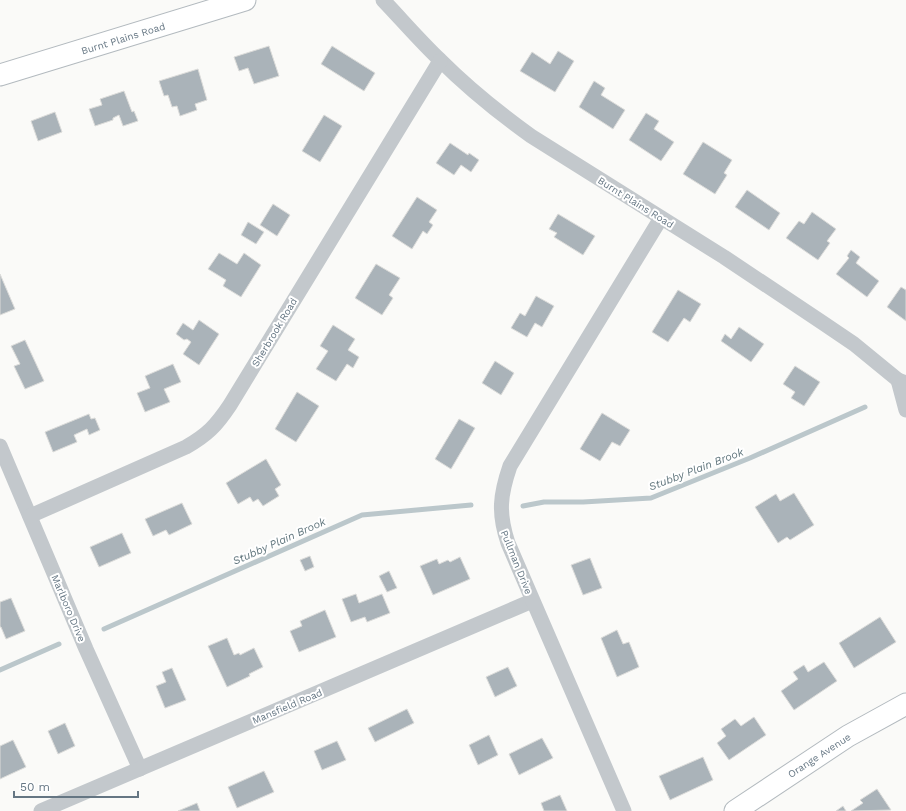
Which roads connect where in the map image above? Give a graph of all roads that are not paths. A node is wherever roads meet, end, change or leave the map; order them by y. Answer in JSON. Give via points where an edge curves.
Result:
{"nodes":[{"id":1,"x":245,"y":0,"type":"edge"},
{"id":2,"x":383,"y":0,"type":"edge"},
{"id":3,"x":440,"y":61,"type":"junction"},
{"id":4,"x":0,"y":75,"type":"edge"},
{"id":5,"x":661,"y":218,"type":"junction"},
{"id":6,"x":902,"y":381,"type":"edge"},
{"id":7,"x":906,"y":410,"type":"edge"},
{"id":8,"x":0,"y":446,"type":"edge"},
{"id":9,"x":30,"y":516,"type":"junction"},
{"id":10,"x":532,"y":600,"type":"junction"},
{"id":11,"x":906,"y":704,"type":"edge"},
{"id":12,"x":140,"y":769,"type":"junction"},
{"id":13,"x":41,"y":811,"type":"edge"},
{"id":14,"x":624,"y":811,"type":"edge"},
{"id":15,"x":735,"y":811,"type":"edge"}],
"edges":[{"from":1,"to":4,"type":"main road","name":"Burnt Plains Road"},
{"from":2,"to":3,"type":"street","name":"Burnt Plains Road"},
{"from":3,"to":5,"type":"street","name":"Burnt Plains Road","via":[[531,136]]},
{"from":3,"to":9,"type":"street","name":"Sherbrook Road","via":[[230,405],[212,429],[186,447]]},
{"from":5,"to":6,"type":"street","name":"Burnt Plains Road","via":[[823,322]]},
{"from":5,"to":10,"type":"street","name":"Pullman Drive","via":[[510,466],[503,486],[503,528]]},
{"from":6,"to":7,"type":"street"},
{"from":8,"to":9,"type":"street","name":"Marlboro Drive"},
{"from":9,"to":12,"type":"street","name":"Marlboro Drive"},
{"from":10,"to":12,"type":"street","name":"Mansfield Road"},
{"from":10,"to":14,"type":"street","name":"Pullman Drive"},
{"from":11,"to":15,"type":"main road","name":"Orange Avenue","via":[[848,736]]},
{"from":12,"to":13,"type":"street","name":"Mansfield Road"}]}
